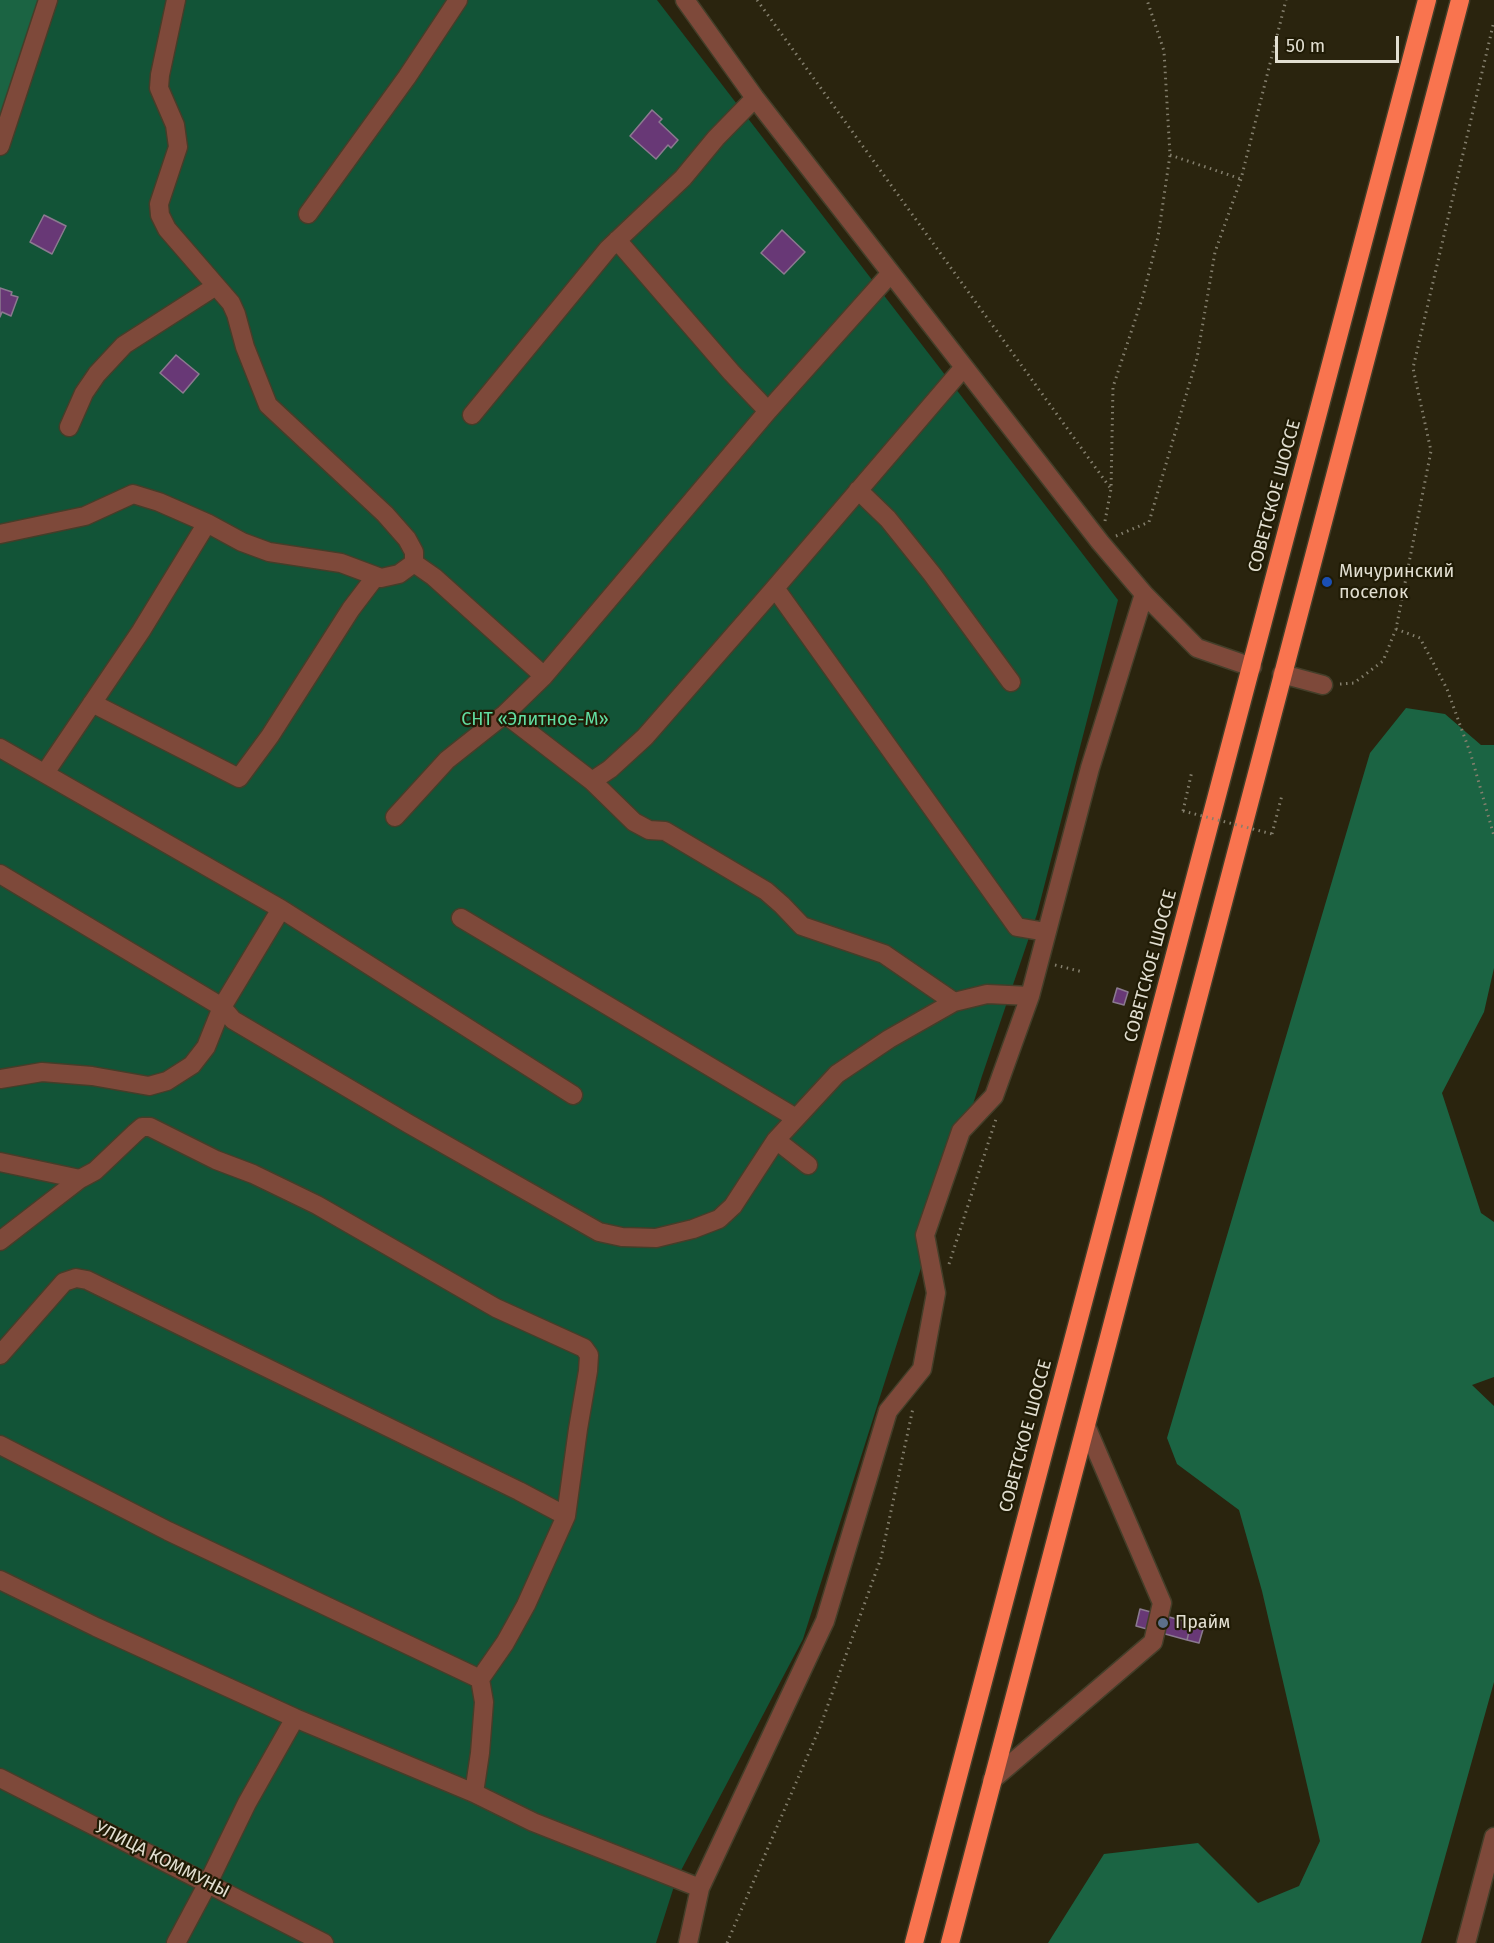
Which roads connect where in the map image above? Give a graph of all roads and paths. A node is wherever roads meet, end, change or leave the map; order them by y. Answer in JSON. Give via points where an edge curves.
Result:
{"nodes":[{"id":1,"x":48,"y":0,"type":"edge"},
{"id":2,"x":176,"y":0,"type":"edge"},
{"id":3,"x":458,"y":0,"type":"edge"},
{"id":4,"x":685,"y":0,"type":"edge"},
{"id":5,"x":757,"y":0,"type":"edge"},
{"id":6,"x":1147,"y":0,"type":"edge"},
{"id":7,"x":1286,"y":0,"type":"edge"},
{"id":8,"x":1427,"y":0,"type":"edge"},
{"id":9,"x":1460,"y":0,"type":"edge"},
{"id":10,"x":1494,"y":21,"type":"edge"},
{"id":11,"x":754,"y":98,"type":"junction"},
{"id":12,"x":0,"y":146,"type":"edge"},
{"id":13,"x":1170,"y":155,"type":"junction"},
{"id":14,"x":1241,"y":179,"type":"junction"},
{"id":15,"x":308,"y":214,"type":"dead end"},
{"id":16,"x":617,"y":240,"type":"junction"},
{"id":17,"x":891,"y":273,"type":"junction"},
{"id":18,"x":216,"y":286,"type":"junction"},
{"id":19,"x":964,"y":367,"type":"junction"},
{"id":20,"x":768,"y":411,"type":"junction"},
{"id":21,"x":472,"y":415,"type":"dead end"},
{"id":22,"x":69,"y":427,"type":"dead end"},
{"id":23,"x":1112,"y":489,"type":"junction"},
{"id":24,"x":858,"y":490,"type":"junction"},
{"id":25,"x":207,"y":523,"type":"junction"},
{"id":26,"x":0,"y":534,"type":"edge"},
{"id":27,"x":1100,"y":542,"type":"junction"},
{"id":28,"x":414,"y":563,"type":"junction"},
{"id":29,"x":376,"y":576,"type":"junction"},
{"id":30,"x":775,"y":588,"type":"junction"},
{"id":31,"x":1144,"y":594,"type":"junction"},
{"id":32,"x":1396,"y":629,"type":"junction"},
{"id":33,"x":1252,"y":667,"type":"junction"},
{"id":34,"x":1282,"y":674,"type":"junction"},
{"id":35,"x":544,"y":676,"type":"junction"},
{"id":36,"x":1011,"y":682,"type":"dead end"},
{"id":37,"x":1323,"y":685,"type":"joint"},
{"id":38,"x":92,"y":703,"type":"junction"},
{"id":39,"x":504,"y":714,"type":"junction"},
{"id":40,"x":0,"y":748,"type":"edge"},
{"id":41,"x":1192,"y":771,"type":"dead end"},
{"id":42,"x":45,"y":773,"type":"junction"},
{"id":43,"x":591,"y":781,"type":"junction"},
{"id":44,"x":1282,"y":795,"type":"dead end"},
{"id":45,"x":395,"y":817,"type":"dead end"},
{"id":46,"x":1494,"y":836,"type":"edge"},
{"id":47,"x":0,"y":874,"type":"edge"},
{"id":48,"x":281,"y":909,"type":"junction"},
{"id":49,"x":461,"y":918,"type":"dead end"},
{"id":50,"x":1046,"y":932,"type":"junction"},
{"id":51,"x":1056,"y":965,"type":"dead end"},
{"id":52,"x":1083,"y":972,"type":"dead end"},
{"id":53,"x":1030,"y":996,"type":"junction"},
{"id":54,"x":954,"y":1002,"type":"junction"},
{"id":55,"x":222,"y":1007,"type":"junction"},
{"id":56,"x":0,"y":1079,"type":"edge"},
{"id":57,"x":573,"y":1095,"type":"dead end"},
{"id":58,"x":994,"y":1096,"type":"junction"},
{"id":59,"x":796,"y":1118,"type":"junction"},
{"id":60,"x":776,"y":1140,"type":"junction"},
{"id":61,"x":0,"y":1162,"type":"edge"},
{"id":62,"x":808,"y":1165,"type":"dead end"},
{"id":63,"x":80,"y":1179,"type":"junction"},
{"id":64,"x":0,"y":1241,"type":"edge"},
{"id":65,"x":936,"y":1293,"type":"junction"},
{"id":66,"x":0,"y":1355,"type":"edge"},
{"id":67,"x":914,"y":1402,"type":"dead end"},
{"id":68,"x":1086,"y":1426,"type":"junction"},
{"id":69,"x":0,"y":1445,"type":"edge"},
{"id":70,"x":566,"y":1516,"type":"junction"},
{"id":71,"x":0,"y":1580,"type":"edge"},
{"id":72,"x":480,"y":1679,"type":"junction"},
{"id":73,"x":295,"y":1718,"type":"junction"},
{"id":74,"x":0,"y":1778,"type":"edge"},
{"id":75,"x":992,"y":1780,"type":"junction"},
{"id":76,"x":474,"y":1793,"type":"junction"},
{"id":77,"x":1494,"y":1837,"type":"edge"},
{"id":78,"x":208,"y":1883,"type":"junction"},
{"id":79,"x":700,"y":1888,"type":"junction"},
{"id":80,"x":1486,"y":1901,"type":"edge"},
{"id":81,"x":176,"y":1943,"type":"edge"},
{"id":82,"x":324,"y":1943,"type":"edge"},
{"id":83,"x":688,"y":1943,"type":"edge"},
{"id":84,"x":727,"y":1943,"type":"edge"},
{"id":85,"x":914,"y":1943,"type":"edge"},
{"id":86,"x":950,"y":1943,"type":"edge"},
{"id":87,"x":1466,"y":1943,"type":"edge"}],
"edges":[{"from":1,"to":12,"type":"street"},
{"from":2,"to":18,"type":"street","via":[[159,88],[176,125],[178,147],[159,204],[160,215],[167,229]]},
{"from":3,"to":15,"type":"street"},
{"from":4,"to":11,"type":"street"},
{"from":5,"to":23,"type":"path"},
{"from":6,"to":13,"type":"path","via":[[1164,51]]},
{"from":7,"to":14,"type":"path"},
{"from":8,"to":33,"type":"highway","name":"СОВЕТСКОЕ ШОССЕ"},
{"from":9,"to":34,"type":"highway"},
{"from":10,"to":32,"type":"path","via":[[1413,368],[1431,451]]},
{"from":11,"to":16,"type":"street","via":[[683,178]]},
{"from":11,"to":17,"type":"street"},
{"from":13,"to":14,"type":"path"},
{"from":13,"to":23,"type":"path","via":[[1158,237],[1113,387]]},
{"from":14,"to":27,"type":"path","via":[[1215,252],[1197,358],[1149,522]]},
{"from":16,"to":20,"type":"street"},
{"from":16,"to":21,"type":"street"},
{"from":17,"to":19,"type":"street"},
{"from":17,"to":20,"type":"street"},
{"from":18,"to":22,"type":"street","via":[[124,345],[84,393]]},
{"from":18,"to":28,"type":"street","via":[[236,314],[244,347],[268,405],[385,514],[407,539],[414,552]]},
{"from":19,"to":24,"type":"street"},
{"from":19,"to":27,"type":"street"},
{"from":20,"to":35,"type":"street"},
{"from":23,"to":27,"type":"path"},
{"from":24,"to":30,"type":"street"},
{"from":24,"to":36,"type":"street","via":[[888,519]]},
{"from":25,"to":26,"type":"street","via":[[133,494],[85,516]]},
{"from":25,"to":29,"type":"street","via":[[270,552],[341,563]]},
{"from":25,"to":38,"type":"street"},
{"from":27,"to":31,"type":"street"},
{"from":28,"to":29,"type":"street","via":[[399,574]]},
{"from":28,"to":35,"type":"street"},
{"from":29,"to":38,"type":"street","via":[[239,778]]},
{"from":30,"to":43,"type":"street","via":[[645,737]]},
{"from":30,"to":50,"type":"street","via":[[1017,927]]},
{"from":31,"to":33,"type":"street","via":[[1197,648]]},
{"from":31,"to":50,"type":"street","via":[[1090,768]]},
{"from":32,"to":37,"type":"path","via":[[1383,661],[1354,683]]},
{"from":32,"to":46,"type":"path","via":[[1420,638],[1447,689]]},
{"from":33,"to":34,"type":"highway"},
{"from":33,"to":85,"type":"highway","name":"СОВЕТСКОЕ ШОССЕ"},
{"from":34,"to":37,"type":"street"},
{"from":34,"to":68,"type":"highway"},
{"from":35,"to":39,"type":"street"},
{"from":38,"to":42,"type":"street"},
{"from":39,"to":43,"type":"street"},
{"from":39,"to":45,"type":"street","via":[[447,760]]},
{"from":40,"to":42,"type":"street"},
{"from":41,"to":44,"type":"path","bridge":true,"via":[[1183,811],[1272,834]]},
{"from":42,"to":48,"type":"street"},
{"from":43,"to":54,"type":"street","via":[[634,822],[649,830],[665,831],[766,891],[802,926],[884,954]]},
{"from":47,"to":55,"type":"street"},
{"from":48,"to":55,"type":"street"},
{"from":48,"to":57,"type":"street"},
{"from":49,"to":59,"type":"street"},
{"from":50,"to":53,"type":"street"},
{"from":51,"to":52,"type":"path"},
{"from":53,"to":54,"type":"street","via":[[987,994]]},
{"from":53,"to":58,"type":"street"},
{"from":54,"to":59,"type":"street","via":[[837,1074]]},
{"from":55,"to":56,"type":"street","via":[[206,1047],[192,1065],[168,1081],[149,1086],[42,1072]]},
{"from":55,"to":60,"type":"street","via":[[233,1020],[599,1232],[656,1238],[719,1219],[733,1206]]},
{"from":58,"to":65,"type":"path","via":[[996,1120]]},
{"from":58,"to":65,"type":"street","via":[[960,1131],[925,1235]]},
{"from":59,"to":60,"type":"street"},
{"from":60,"to":62,"type":"street"},
{"from":61,"to":63,"type":"street"},
{"from":63,"to":64,"type":"street"},
{"from":63,"to":70,"type":"street","via":[[95,1171],[142,1127],[150,1127],[317,1205],[496,1308],[584,1348],[590,1355]]},
{"from":65,"to":79,"type":"street","via":[[921,1369],[888,1411],[825,1621]]},
{"from":66,"to":70,"type":"street","via":[[64,1282],[87,1280]]},
{"from":67,"to":84,"type":"path","via":[[881,1558],[819,1728]]},
{"from":68,"to":75,"type":"highway"},
{"from":68,"to":75,"type":"street","via":[[1162,1603],[1153,1642]]},
{"from":69,"to":72,"type":"street","via":[[168,1532]]},
{"from":70,"to":72,"type":"street","via":[[526,1605]]},
{"from":71,"to":73,"type":"street"},
{"from":72,"to":76,"type":"street","via":[[484,1702]]},
{"from":73,"to":76,"type":"street"},
{"from":73,"to":78,"type":"street"},
{"from":74,"to":78,"type":"street","name":"УЛИЦА КОММУНЫ"},
{"from":75,"to":86,"type":"highway"},
{"from":76,"to":79,"type":"street","via":[[533,1822]]},
{"from":77,"to":80,"type":"street"},
{"from":78,"to":81,"type":"street"},
{"from":78,"to":82,"type":"street","name":"УЛИЦА КОММУНЫ"},
{"from":79,"to":83,"type":"street"},
{"from":80,"to":87,"type":"street"}]}
